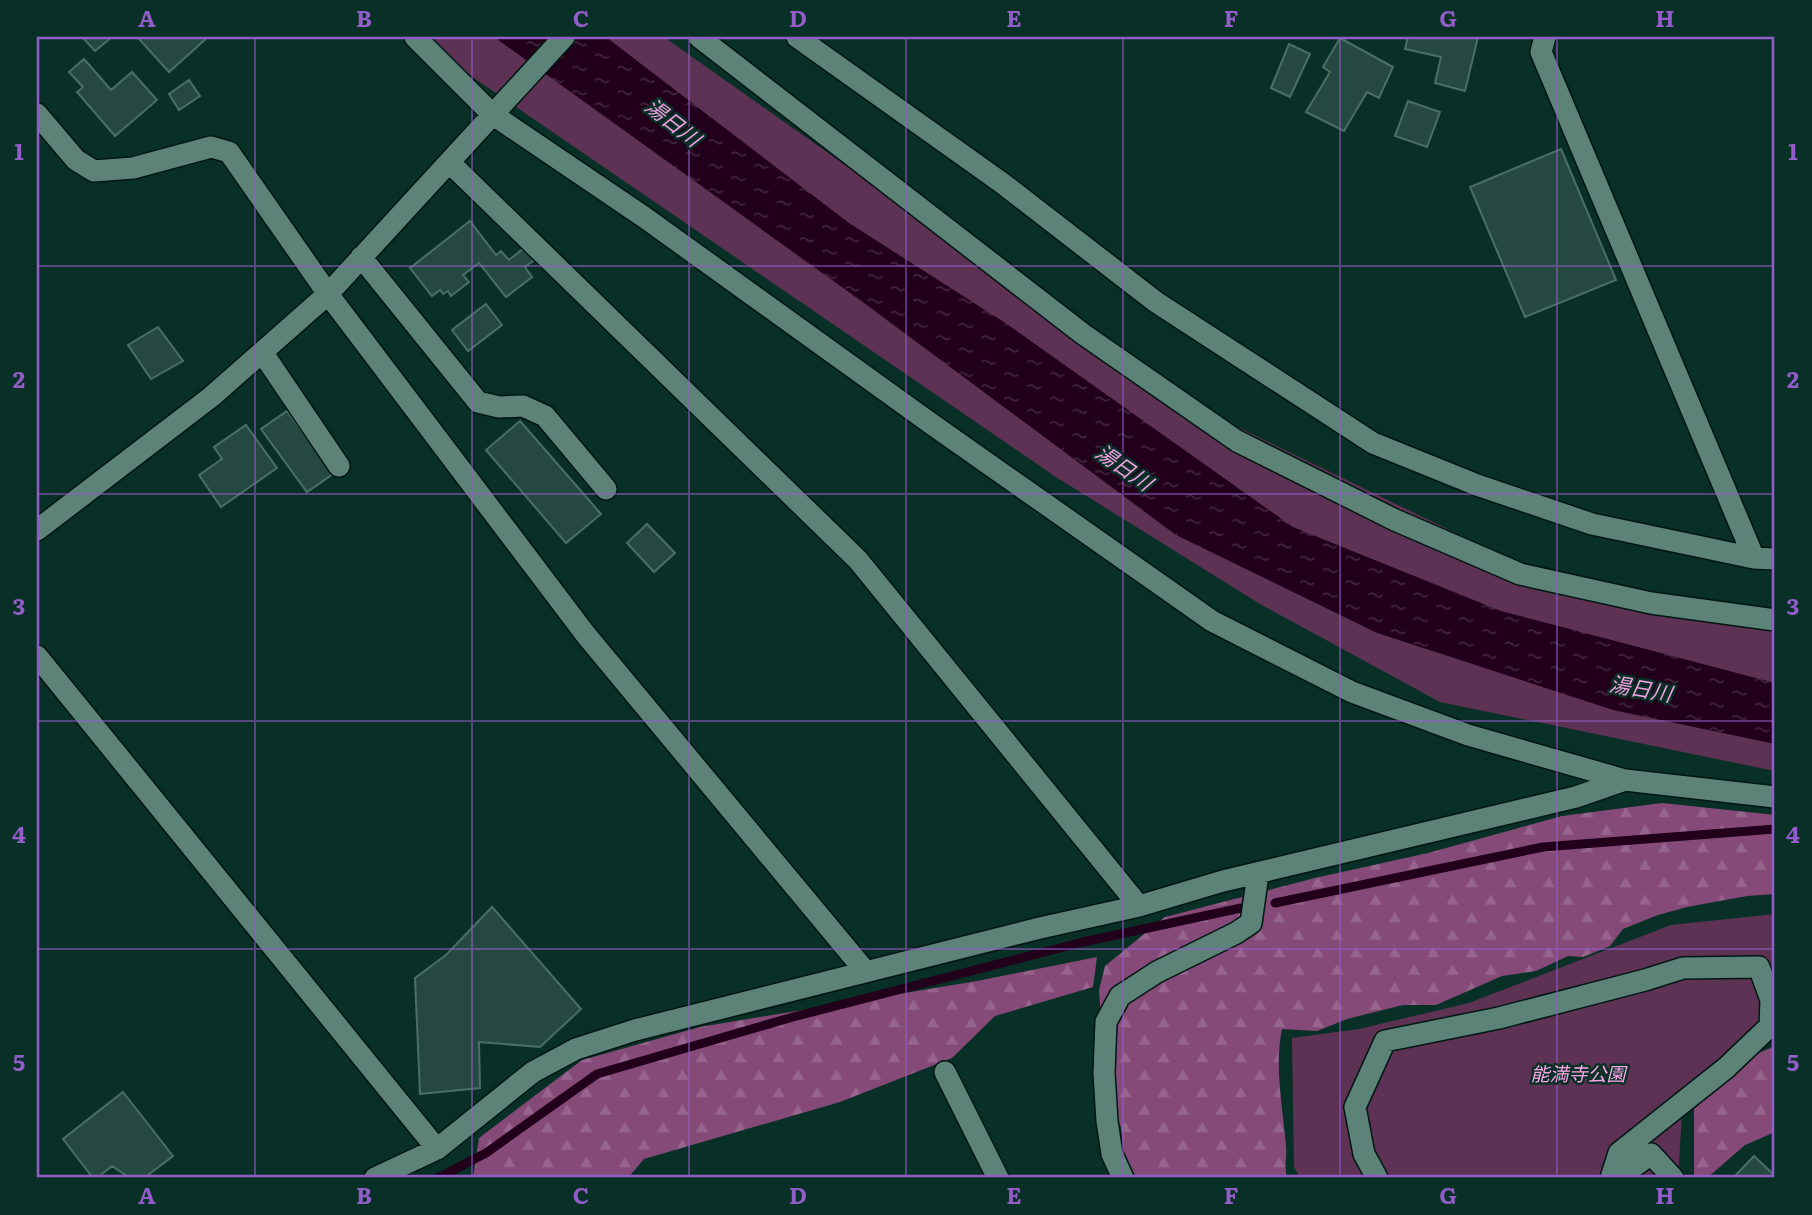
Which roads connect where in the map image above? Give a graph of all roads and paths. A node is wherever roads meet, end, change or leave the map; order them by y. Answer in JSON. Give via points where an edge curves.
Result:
{"nodes":[{"id":1,"x":415,"y":37,"type":"edge"},
{"id":2,"x":564,"y":37,"type":"edge"},
{"id":3,"x":699,"y":37,"type":"edge"},
{"id":4,"x":797,"y":37,"type":"edge"},
{"id":5,"x":1545,"y":37,"type":"edge"},
{"id":6,"x":37,"y":114,"type":"edge"},
{"id":7,"x":492,"y":114,"type":"junction"},
{"id":8,"x":449,"y":162,"type":"junction"},
{"id":9,"x":361,"y":257,"type":"junction"},
{"id":10,"x":328,"y":294,"type":"junction"},
{"id":11,"x":262,"y":352,"type":"junction"},
{"id":12,"x":339,"y":466,"type":"dead end"},
{"id":13,"x":606,"y":489,"type":"dead end"},
{"id":14,"x":37,"y":530,"type":"edge"},
{"id":15,"x":1765,"y":558,"type":"edge"},
{"id":16,"x":1775,"y":620,"type":"edge"},
{"id":17,"x":37,"y":656,"type":"edge"},
{"id":18,"x":1625,"y":780,"type":"junction"},
{"id":19,"x":1775,"y":797,"type":"edge"},
{"id":20,"x":1258,"y":874,"type":"junction"},
{"id":21,"x":1139,"y":906,"type":"junction"},
{"id":22,"x":866,"y":972,"type":"junction"},
{"id":23,"x":945,"y":1072,"type":"dead end"},
{"id":24,"x":437,"y":1149,"type":"junction"},
{"id":25,"x":375,"y":1178,"type":"edge"},
{"id":26,"x":998,"y":1178,"type":"edge"},
{"id":27,"x":1124,"y":1178,"type":"edge"},
{"id":28,"x":1377,"y":1178,"type":"edge"},
{"id":29,"x":1611,"y":1178,"type":"edge"},
{"id":30,"x":1618,"y":1178,"type":"edge"},
{"id":31,"x":1673,"y":1178,"type":"edge"}],
"edges":[{"from":1,"to":7,"type":"street"},
{"from":2,"to":7,"type":"street"},
{"from":3,"to":16,"type":"street","via":[[1083,334],[1237,441],[1395,520],[1520,573],[1651,603]]},
{"from":4,"to":15,"type":"street","via":[[1002,183],[1156,302],[1373,443],[1592,524]]},
{"from":5,"to":15,"type":"street","via":[[1541,51]]},
{"from":6,"to":10,"type":"street","via":[[76,160],[94,170],[133,168],[211,146],[229,152]]},
{"from":7,"to":8,"type":"street"},
{"from":7,"to":18,"type":"street","via":[[1212,621],[1352,692],[1468,734]]},
{"from":8,"to":9,"type":"street"},
{"from":8,"to":21,"type":"street","via":[[858,560]]},
{"from":9,"to":10,"type":"street"},
{"from":9,"to":13,"type":"street","via":[[478,402],[523,406],[545,416]]},
{"from":10,"to":11,"type":"street"},
{"from":10,"to":22,"type":"street","via":[[586,635]]},
{"from":11,"to":12,"type":"street"},
{"from":11,"to":14,"type":"street","via":[[211,397]]},
{"from":17,"to":24,"type":"street"},
{"from":18,"to":19,"type":"street"},
{"from":18,"to":20,"type":"street","via":[[1576,797]]},
{"from":20,"to":21,"type":"street"},
{"from":20,"to":27,"type":"street","via":[[1251,923],[1120,996],[1105,1022],[1107,1121],[1112,1154]]},
{"from":21,"to":22,"type":"street"},
{"from":22,"to":24,"type":"street","via":[[576,1049],[533,1072]]},
{"from":23,"to":26,"type":"street"},
{"from":24,"to":25,"type":"street"},
{"from":28,"to":29,"type":"street","via":[[1364,1154],[1354,1107],[1385,1041],[1499,1018],[1683,968],[1759,967],[1771,1000],[1770,1026],[1726,1068],[1619,1153]]},
{"from":30,"to":31,"type":"street","via":[[1651,1154]]}]}
